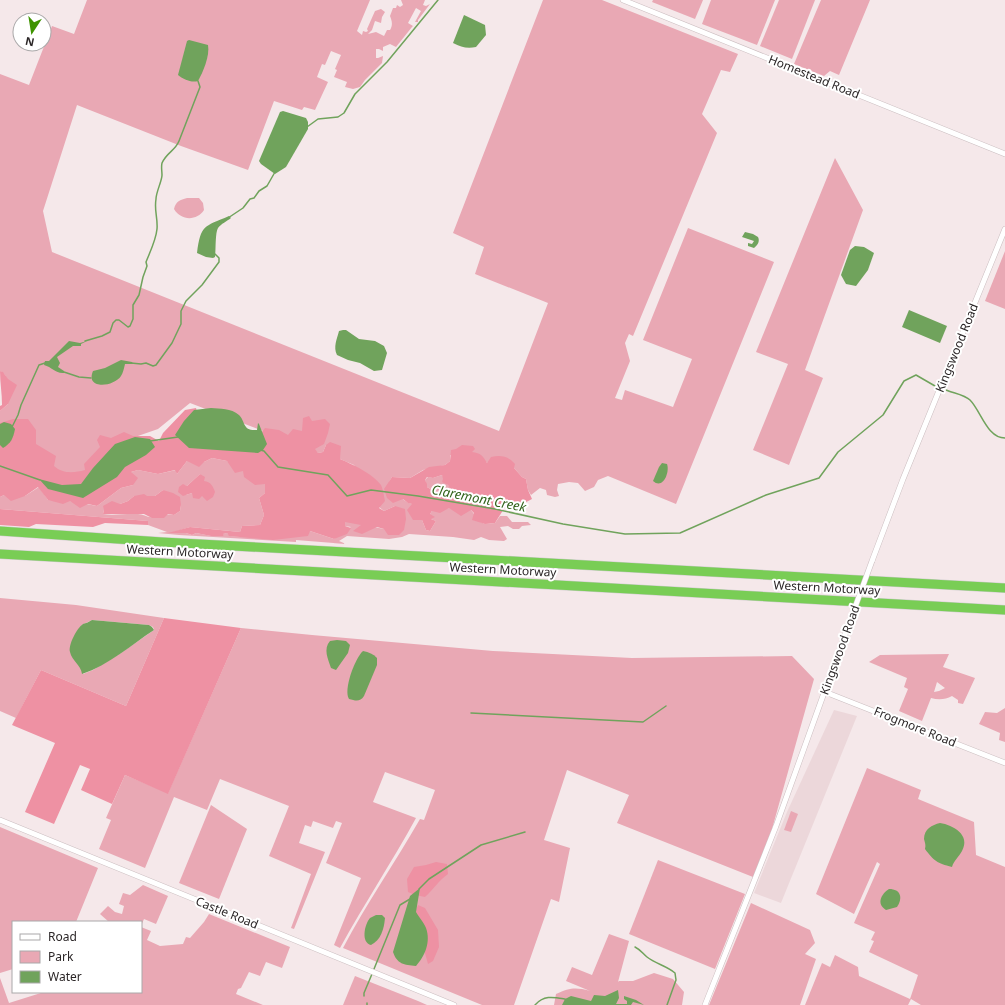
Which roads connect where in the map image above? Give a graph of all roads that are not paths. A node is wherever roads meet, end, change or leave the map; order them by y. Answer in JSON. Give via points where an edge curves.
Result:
{"nodes":[{"id":1,"x":623,"y":0,"type":"edge"},
{"id":2,"x":1005,"y":154,"type":"edge"},
{"id":3,"x":1005,"y":229,"type":"edge"},
{"id":4,"x":0,"y":532,"type":"edge"},
{"id":5,"x":0,"y":554,"type":"edge"},
{"id":6,"x":1005,"y":588,"type":"edge"},
{"id":7,"x":1005,"y":610,"type":"edge"},
{"id":8,"x":825,"y":692,"type":"junction"},
{"id":9,"x":1005,"y":763,"type":"edge"},
{"id":10,"x":0,"y":820,"type":"edge"},
{"id":11,"x":454,"y":1005,"type":"edge"},
{"id":12,"x":705,"y":1005,"type":"edge"}],
"edges":[{"from":1,"to":2,"type":"street","name":"Homestead Road"},
{"from":3,"to":8,"type":"street","name":"Kingswood Road","bridge":true,"via":[[903,480]]},
{"from":4,"to":6,"type":"highway","name":"Western Motorway"},
{"from":5,"to":7,"type":"highway","name":"Western Motorway"},
{"from":8,"to":9,"type":"street","name":"Frogmore Road"},
{"from":8,"to":12,"type":"street","name":"Kingswood Road","via":[[776,826]]},
{"from":10,"to":11,"type":"street","name":"Castle Road"}]}
